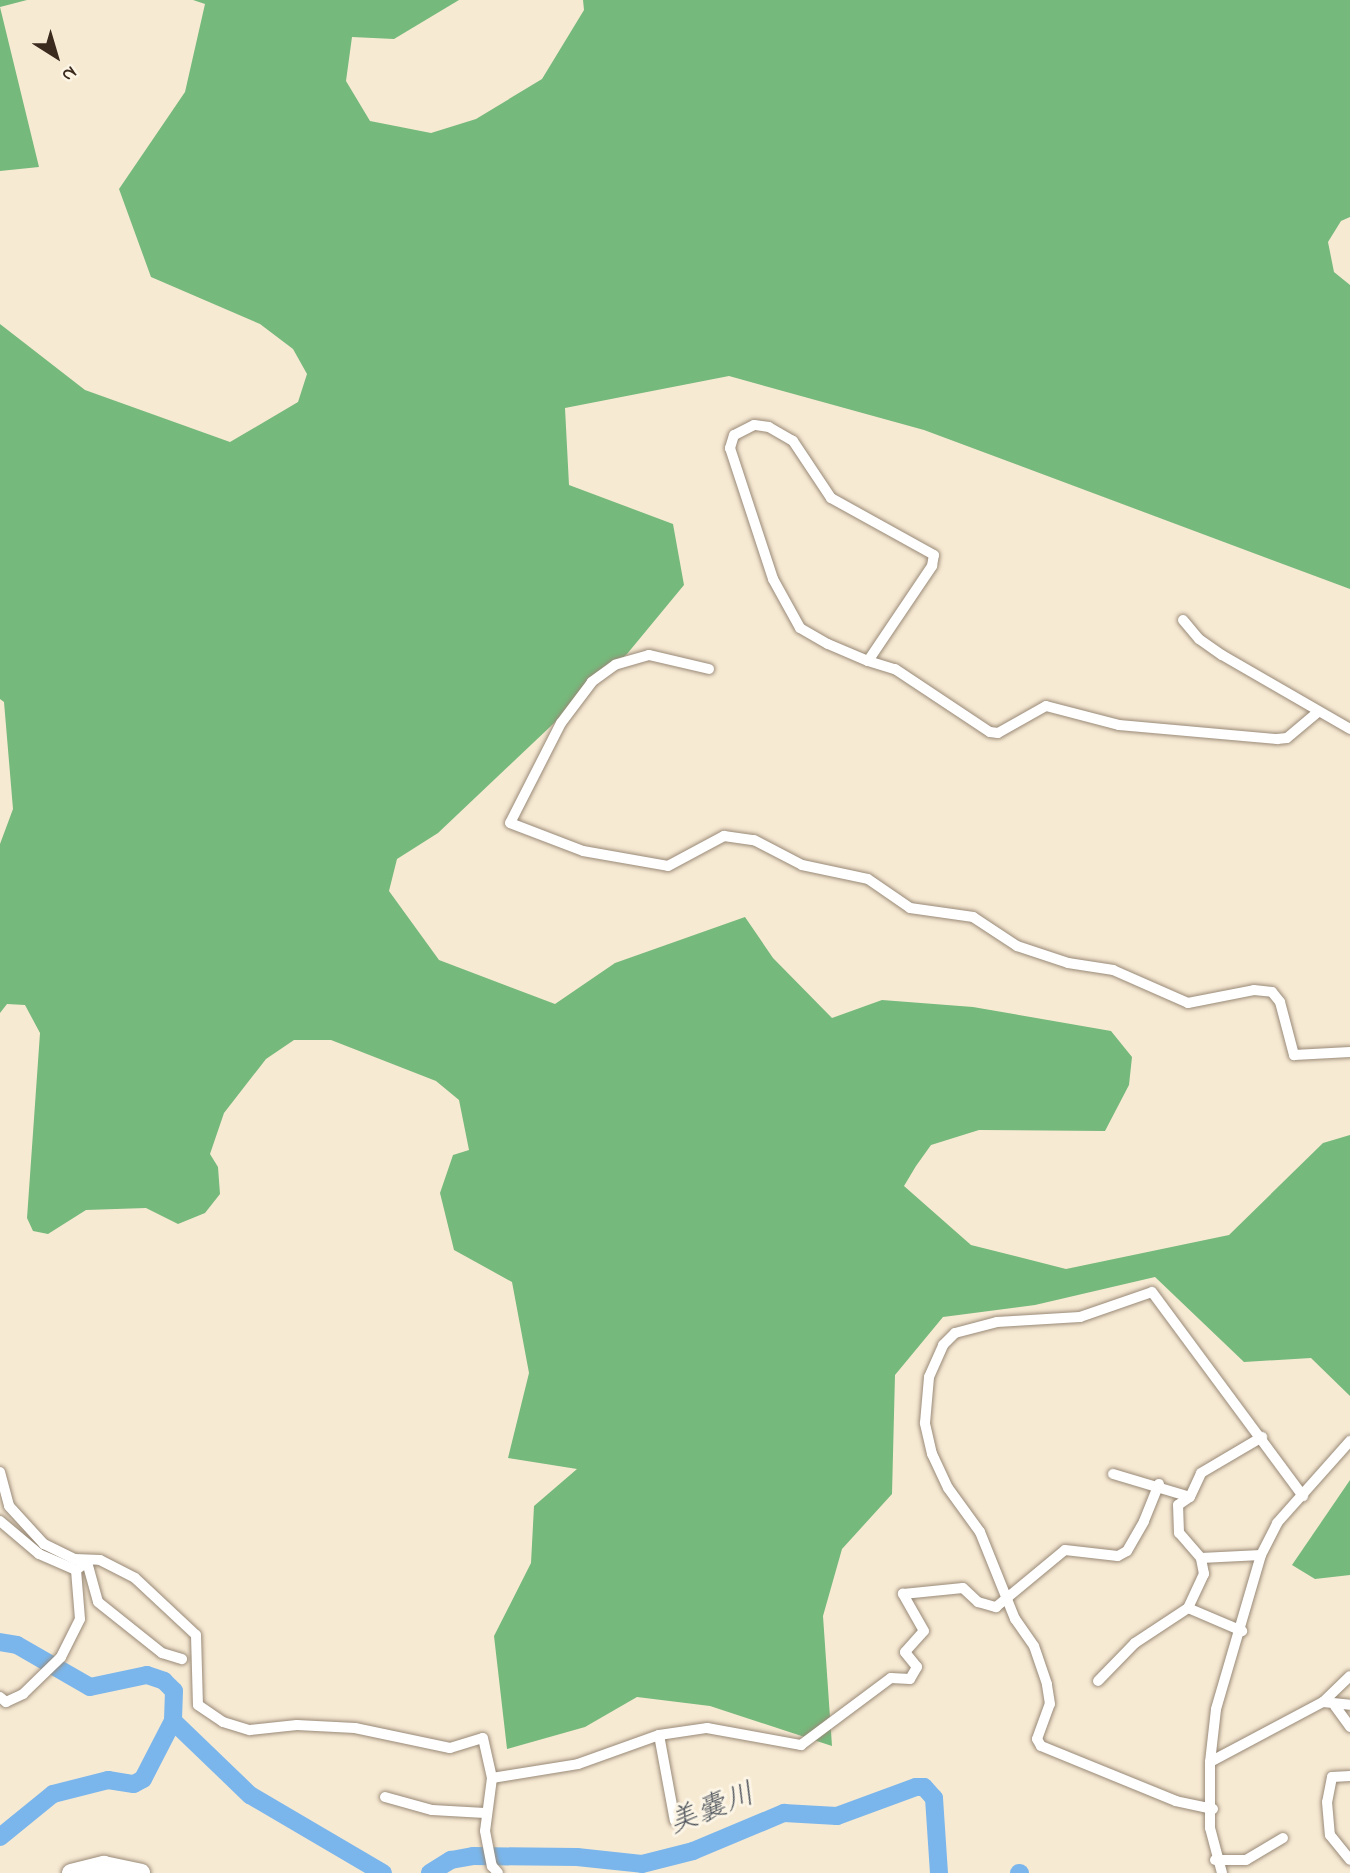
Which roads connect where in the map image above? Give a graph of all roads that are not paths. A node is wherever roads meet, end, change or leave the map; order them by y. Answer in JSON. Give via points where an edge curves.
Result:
{"nodes":[{"id":1,"x":1183,"y":620,"type":"dead end"},
{"id":2,"x":868,"y":661,"type":"junction"},
{"id":3,"x":709,"y":669,"type":"dead end"},
{"id":4,"x":1317,"y":713,"type":"junction"},
{"id":5,"x":1350,"y":729,"type":"edge"},
{"id":6,"x":1350,"y":1052,"type":"edge"},
{"id":7,"x":1262,"y":1437,"type":"junction"},
{"id":8,"x":1350,"y":1441,"type":"edge"},
{"id":9,"x":0,"y":1472,"type":"edge"},
{"id":10,"x":1113,"y":1474,"type":"dead end"},
{"id":11,"x":1158,"y":1484,"type":"junction"},
{"id":12,"x":1303,"y":1496,"type":"junction"},
{"id":13,"x":1190,"y":1497,"type":"junction"},
{"id":14,"x":0,"y":1521,"type":"edge"},
{"id":15,"x":1261,"y":1555,"type":"junction"},
{"id":16,"x":1201,"y":1558,"type":"junction"},
{"id":17,"x":87,"y":1562,"type":"junction"},
{"id":18,"x":76,"y":1570,"type":"junction"},
{"id":19,"x":1007,"y":1600,"type":"junction"},
{"id":20,"x":1188,"y":1608,"type":"junction"},
{"id":21,"x":1242,"y":1631,"type":"junction"},
{"id":22,"x":182,"y":1658,"type":"dead end"},
{"id":23,"x":1350,"y":1676,"type":"edge"},
{"id":24,"x":1098,"y":1681,"type":"dead end"},
{"id":25,"x":0,"y":1697,"type":"edge"},
{"id":26,"x":1323,"y":1702,"type":"junction"},
{"id":27,"x":1350,"y":1705,"type":"edge"},
{"id":28,"x":1335,"y":1706,"type":"junction"},
{"id":29,"x":1350,"y":1727,"type":"edge"},
{"id":30,"x":659,"y":1735,"type":"junction"},
{"id":31,"x":1210,"y":1762,"type":"junction"},
{"id":32,"x":1350,"y":1776,"type":"edge"},
{"id":33,"x":492,"y":1778,"type":"junction"},
{"id":34,"x":385,"y":1797,"type":"dead end"},
{"id":35,"x":1213,"y":1809,"type":"junction"},
{"id":36,"x":485,"y":1813,"type":"junction"},
{"id":37,"x":676,"y":1821,"type":"dead end"},
{"id":38,"x":1283,"y":1838,"type":"dead end"},
{"id":39,"x":1215,"y":1860,"type":"junction"},
{"id":40,"x":1350,"y":1860,"type":"edge"},
{"id":41,"x":71,"y":1873,"type":"edge"},
{"id":42,"x":141,"y":1873,"type":"edge"},
{"id":43,"x":498,"y":1873,"type":"edge"},
{"id":44,"x":1222,"y":1873,"type":"edge"}],
"edges":[{"from":1,"to":4,"type":"street","via":[[1199,639]]},
{"from":2,"to":2,"type":"street","via":[[800,628],[784,604],[734,462],[730,448],[734,435],[754,425],[793,441],[831,498],[934,555],[932,566]]},
{"from":2,"to":4,"type":"street","via":[[895,669],[998,733],[1046,706],[1119,725],[1277,739],[1287,738]]},
{"from":3,"to":6,"type":"street","via":[[649,655],[615,664],[592,681],[561,723],[510,823],[583,851],[668,866],[724,836],[754,840],[802,864],[868,879],[910,908],[973,917],[1017,946],[1068,963],[1113,970],[1188,1003],[1254,990],[1272,992],[1280,1002],[1294,1055]]},
{"from":4,"to":5,"type":"street"},
{"from":7,"to":12,"type":"street"},
{"from":7,"to":13,"type":"street","via":[[1201,1473]]},
{"from":7,"to":19,"type":"street","via":[[1152,1292],[1080,1317],[997,1322],[956,1333],[934,1362],[925,1423],[932,1454],[948,1488],[980,1532]]},
{"from":8,"to":12,"type":"street"},
{"from":9,"to":17,"type":"street","via":[[9,1506],[19,1521],[60,1554]]},
{"from":10,"to":11,"type":"street"},
{"from":11,"to":13,"type":"street"},
{"from":11,"to":19,"type":"street","via":[[1126,1551],[1118,1556],[1065,1550]]},
{"from":12,"to":15,"type":"street","via":[[1277,1523]]},
{"from":13,"to":16,"type":"street","via":[[1178,1505],[1179,1532]]},
{"from":14,"to":18,"type":"street","via":[[39,1554]]},
{"from":15,"to":16,"type":"street"},
{"from":15,"to":21,"type":"street"},
{"from":16,"to":20,"type":"street","via":[[1204,1574]]},
{"from":17,"to":18,"type":"street"},
{"from":17,"to":22,"type":"street","via":[[98,1602],[162,1653]]},
{"from":17,"to":33,"type":"street","via":[[100,1560],[135,1578],[197,1635],[198,1705],[223,1722],[250,1730],[297,1725],[355,1728],[450,1748],[483,1738]]},
{"from":18,"to":25,"type":"street","via":[[80,1619],[61,1657],[6,1702]]},
{"from":19,"to":30,"type":"street","via":[[996,1606],[978,1602],[963,1588],[903,1594],[924,1631],[905,1652],[917,1667],[910,1678],[891,1678],[801,1745],[707,1728]]},
{"from":19,"to":35,"type":"street","via":[[1034,1646],[1047,1684],[1050,1704],[1037,1739],[1041,1746],[1176,1801]]},
{"from":20,"to":21,"type":"street"},
{"from":20,"to":24,"type":"street","via":[[1135,1643]]},
{"from":21,"to":31,"type":"street","via":[[1216,1709]]},
{"from":23,"to":26,"type":"street"},
{"from":26,"to":28,"type":"street"},
{"from":26,"to":31,"type":"street"},
{"from":27,"to":28,"type":"street"},
{"from":28,"to":29,"type":"street"},
{"from":30,"to":33,"type":"street","via":[[578,1764]]},
{"from":30,"to":37,"type":"street"},
{"from":31,"to":35,"type":"street"},
{"from":32,"to":40,"type":"street","via":[[1332,1777],[1327,1794],[1330,1835]]},
{"from":33,"to":36,"type":"street"},
{"from":34,"to":36,"type":"street","via":[[432,1810]]},
{"from":35,"to":39,"type":"street","via":[[1210,1828]]},
{"from":36,"to":43,"type":"street","via":[[488,1854]]},
{"from":38,"to":39,"type":"street","via":[[1246,1860]]},
{"from":39,"to":44,"type":"street"},
{"from":41,"to":42,"type":"main road","via":[[104,1866]]}]}
